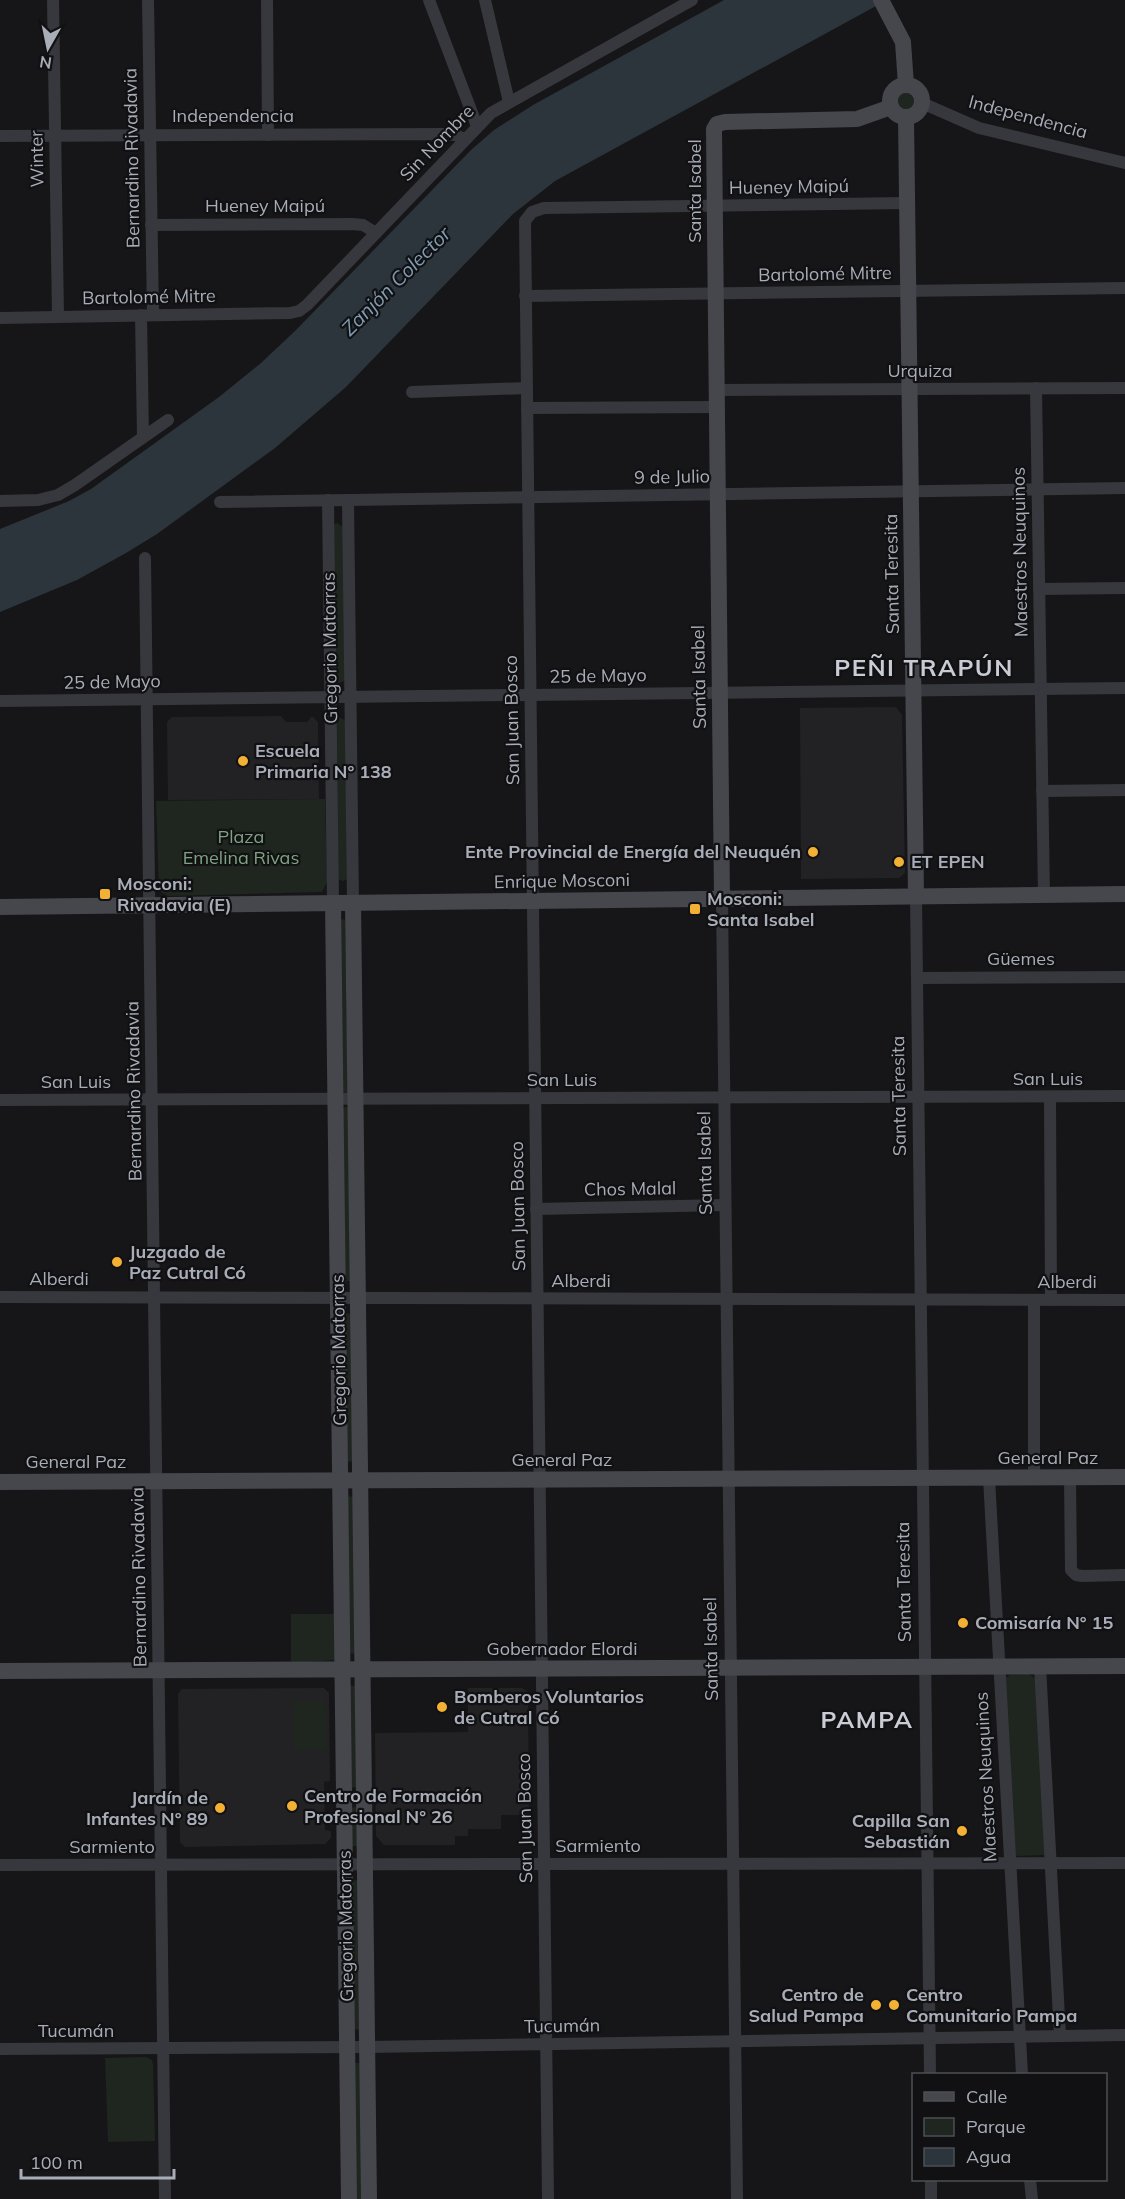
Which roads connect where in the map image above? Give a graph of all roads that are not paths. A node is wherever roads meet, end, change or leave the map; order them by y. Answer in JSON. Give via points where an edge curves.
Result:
{"nodes":[{"id":1,"x":53,"y":0,"type":"edge"},
{"id":2,"x":148,"y":0,"type":"edge"},
{"id":3,"x":267,"y":0,"type":"edge"},
{"id":4,"x":429,"y":0,"type":"edge"},
{"id":5,"x":485,"y":0,"type":"edge"},
{"id":6,"x":693,"y":0,"type":"edge"},
{"id":7,"x":883,"y":3,"type":"edge"},
{"id":8,"x":906,"y":86,"type":"junction"},
{"id":9,"x":509,"y":102,"type":"junction"},
{"id":10,"x":922,"y":103,"type":"junction"},
{"id":11,"x":891,"y":107,"type":"junction"},
{"id":12,"x":906,"y":117,"type":"junction"},
{"id":13,"x":477,"y":126,"type":"junction"},
{"id":14,"x":150,"y":135,"type":"junction"},
{"id":15,"x":268,"y":135,"type":"junction"},
{"id":16,"x":0,"y":136,"type":"edge"},
{"id":17,"x":55,"y":136,"type":"junction"},
{"id":18,"x":465,"y":139,"type":"junction"},
{"id":19,"x":1125,"y":163,"type":"edge"},
{"id":20,"x":908,"y":203,"type":"junction"},
{"id":21,"x":714,"y":206,"type":"junction"},
{"id":22,"x":528,"y":214,"type":"joint"},
{"id":23,"x":151,"y":225,"type":"junction"},
{"id":24,"x":376,"y":233,"type":"junction"},
{"id":25,"x":1125,"y":288,"type":"edge"},
{"id":26,"x":909,"y":291,"type":"junction"},
{"id":27,"x":715,"y":293,"type":"junction"},
{"id":28,"x":525,"y":296,"type":"junction"},
{"id":29,"x":299,"y":311,"type":"joint"},
{"id":30,"x":147,"y":315,"type":"junction"},
{"id":31,"x":58,"y":317,"type":"junction"},
{"id":32,"x":0,"y":318,"type":"edge"},
{"id":33,"x":527,"y":388,"type":"junction"},
{"id":34,"x":1036,"y":388,"type":"junction"},
{"id":35,"x":1125,"y":388,"type":"edge"},
{"id":36,"x":910,"y":389,"type":"junction"},
{"id":37,"x":412,"y":392,"type":"dead end"},
{"id":38,"x":716,"y":398,"type":"junction"},
{"id":39,"x":527,"y":408,"type":"junction"},
{"id":40,"x":168,"y":420,"type":"dead end"},
{"id":41,"x":143,"y":437,"type":"junction"},
{"id":42,"x":1125,"y":488,"type":"edge"},
{"id":43,"x":1037,"y":489,"type":"junction"},
{"id":44,"x":911,"y":491,"type":"junction"},
{"id":45,"x":717,"y":494,"type":"junction"},
{"id":46,"x":528,"y":497,"type":"junction"},
{"id":47,"x":328,"y":500,"type":"junction"},
{"id":48,"x":348,"y":500,"type":"junction"},
{"id":49,"x":0,"y":501,"type":"edge"},
{"id":50,"x":220,"y":502,"type":"dead end"},
{"id":51,"x":145,"y":558,"type":"dead end"},
{"id":52,"x":1125,"y":588,"type":"edge"},
{"id":53,"x":1039,"y":589,"type":"junction"},
{"id":54,"x":1125,"y":688,"type":"edge"},
{"id":55,"x":1040,"y":689,"type":"junction"},
{"id":56,"x":913,"y":690,"type":"junction"},
{"id":57,"x":719,"y":693,"type":"junction"},
{"id":58,"x":530,"y":695,"type":"junction"},
{"id":59,"x":330,"y":697,"type":"junction"},
{"id":60,"x":350,"y":697,"type":"junction"},
{"id":61,"x":147,"y":700,"type":"junction"},
{"id":62,"x":0,"y":701,"type":"edge"},
{"id":63,"x":1042,"y":790,"type":"junction"},
{"id":64,"x":1125,"y":790,"type":"edge"},
{"id":65,"x":1125,"y":894,"type":"edge"},
{"id":66,"x":1044,"y":895,"type":"junction"},
{"id":67,"x":916,"y":896,"type":"junction"},
{"id":68,"x":722,"y":898,"type":"junction"},
{"id":69,"x":533,"y":901,"type":"junction"},
{"id":70,"x":333,"y":903,"type":"junction"},
{"id":71,"x":353,"y":903,"type":"junction"},
{"id":72,"x":149,"y":906,"type":"junction"},
{"id":73,"x":0,"y":907,"type":"edge"},
{"id":74,"x":1125,"y":977,"type":"edge"},
{"id":75,"x":917,"y":978,"type":"junction"},
{"id":76,"x":1125,"y":1096,"type":"edge"},
{"id":77,"x":918,"y":1097,"type":"junction"},
{"id":78,"x":1050,"y":1097,"type":"junction"},
{"id":79,"x":724,"y":1098,"type":"junction"},
{"id":80,"x":335,"y":1099,"type":"junction"},
{"id":81,"x":355,"y":1099,"type":"junction"},
{"id":82,"x":535,"y":1099,"type":"junction"},
{"id":83,"x":152,"y":1100,"type":"junction"},
{"id":84,"x":0,"y":1101,"type":"edge"},
{"id":85,"x":726,"y":1205,"type":"junction"},
{"id":86,"x":536,"y":1209,"type":"junction"},
{"id":87,"x":0,"y":1297,"type":"edge"},
{"id":88,"x":154,"y":1297,"type":"junction"},
{"id":89,"x":338,"y":1298,"type":"junction"},
{"id":90,"x":358,"y":1298,"type":"junction"},
{"id":91,"x":537,"y":1299,"type":"junction"},
{"id":92,"x":727,"y":1299,"type":"junction"},
{"id":93,"x":920,"y":1300,"type":"junction"},
{"id":94,"x":1034,"y":1300,"type":"junction"},
{"id":95,"x":1051,"y":1300,"type":"junction"},
{"id":96,"x":1125,"y":1300,"type":"edge"},
{"id":97,"x":1034,"y":1477,"type":"junction"},
{"id":98,"x":1070,"y":1477,"type":"junction"},
{"id":99,"x":1125,"y":1477,"type":"edge"},
{"id":100,"x":922,"y":1478,"type":"junction"},
{"id":101,"x":989,"y":1478,"type":"junction"},
{"id":102,"x":729,"y":1479,"type":"junction"},
{"id":103,"x":360,"y":1480,"type":"junction"},
{"id":104,"x":539,"y":1480,"type":"junction"},
{"id":105,"x":156,"y":1481,"type":"junction"},
{"id":106,"x":340,"y":1481,"type":"junction"},
{"id":107,"x":0,"y":1482,"type":"edge"},
{"id":108,"x":1125,"y":1575,"type":"edge"},
{"id":109,"x":998,"y":1666,"type":"junction"},
{"id":110,"x":1040,"y":1666,"type":"junction"},
{"id":111,"x":1125,"y":1666,"type":"edge"},
{"id":112,"x":925,"y":1667,"type":"junction"},
{"id":113,"x":542,"y":1668,"type":"junction"},
{"id":114,"x":731,"y":1668,"type":"junction"},
{"id":115,"x":342,"y":1669,"type":"junction"},
{"id":116,"x":362,"y":1669,"type":"junction"},
{"id":117,"x":159,"y":1670,"type":"junction"},
{"id":118,"x":0,"y":1671,"type":"edge"},
{"id":119,"x":1009,"y":1863,"type":"junction"},
{"id":120,"x":1050,"y":1863,"type":"junction"},
{"id":121,"x":1125,"y":1863,"type":"edge"},
{"id":122,"x":161,"y":1864,"type":"junction"},
{"id":123,"x":345,"y":1864,"type":"junction"},
{"id":124,"x":365,"y":1864,"type":"junction"},
{"id":125,"x":544,"y":1864,"type":"junction"},
{"id":126,"x":733,"y":1864,"type":"junction"},
{"id":127,"x":927,"y":1864,"type":"junction"},
{"id":128,"x":0,"y":1865,"type":"edge"},
{"id":129,"x":1125,"y":2035,"type":"edge"},
{"id":130,"x":1060,"y":2036,"type":"junction"},
{"id":131,"x":1019,"y":2037,"type":"junction"},
{"id":132,"x":929,"y":2038,"type":"junction"},
{"id":133,"x":735,"y":2041,"type":"junction"},
{"id":134,"x":546,"y":2044,"type":"junction"},
{"id":135,"x":347,"y":2047,"type":"junction"},
{"id":136,"x":367,"y":2047,"type":"junction"},
{"id":137,"x":163,"y":2048,"type":"junction"},
{"id":138,"x":0,"y":2049,"type":"edge"},
{"id":139,"x":930,"y":2073,"type":"edge"},
{"id":140,"x":1022,"y":2073,"type":"edge"},
{"id":141,"x":931,"y":2181,"type":"edge"},
{"id":142,"x":1030,"y":2181,"type":"edge"},
{"id":143,"x":165,"y":2199,"type":"edge"},
{"id":144,"x":349,"y":2199,"type":"edge"},
{"id":145,"x":369,"y":2199,"type":"edge"},
{"id":146,"x":548,"y":2199,"type":"edge"},
{"id":147,"x":737,"y":2199,"type":"edge"},
{"id":148,"x":931,"y":2199,"type":"edge"},
{"id":149,"x":1032,"y":2199,"type":"edge"}],
"edges":[{"from":1,"to":17,"type":"street","name":"Winter"},
{"from":2,"to":14,"type":"street","name":"Bernardino Rivadavia"},
{"from":3,"to":15,"type":"street"},
{"from":4,"to":13,"type":"street"},
{"from":5,"to":9,"type":"street"},
{"from":6,"to":9,"type":"street","name":"Sin Nombre"},
{"from":7,"to":8,"type":"main road","via":[[903,42]]},
{"from":8,"to":10,"type":"main road","via":[[917,89]]},
{"from":8,"to":11,"type":"main road","via":[[893,92]]},
{"from":9,"to":13,"type":"street","name":"Sin Nombre"},
{"from":10,"to":12,"type":"main road","via":[[917,113]]},
{"from":10,"to":19,"type":"street","name":"Independencia","via":[[979,128]]},
{"from":11,"to":12,"type":"main road","via":[[899,116]]},
{"from":11,"to":21,"type":"main road","name":"Santa Isabel","via":[[857,119],[725,122],[715,126]]},
{"from":12,"to":20,"type":"main road","name":"Santa Teresita"},
{"from":13,"to":18,"type":"street","name":"Sin Nombre"},
{"from":14,"to":15,"type":"street","name":"Independencia"},
{"from":14,"to":17,"type":"street","name":"Independencia"},
{"from":14,"to":23,"type":"street","name":"Bernardino Rivadavia"},
{"from":15,"to":18,"type":"street","name":"Independencia","via":[[445,134]]},
{"from":16,"to":17,"type":"street","name":"Independencia"},
{"from":17,"to":31,"type":"street","name":"Winter"},
{"from":18,"to":24,"type":"street","name":"Sin Nombre"},
{"from":20,"to":21,"type":"street","name":"Hueney Maipú"},
{"from":20,"to":26,"type":"main road","name":"Santa Teresita"},
{"from":21,"to":22,"type":"street","name":"Hueney Maipú","via":[[544,208]]},
{"from":21,"to":27,"type":"main road","name":"Santa Isabel"},
{"from":22,"to":28,"type":"street","name":"San Juan Bosco"},
{"from":23,"to":24,"type":"street","name":"Hueney Maipú","via":[[356,224]]},
{"from":23,"to":30,"type":"street","name":"Bernardino Rivadavia"},
{"from":24,"to":29,"type":"street","name":"Sin Nombre"},
{"from":25,"to":26,"type":"street","name":"Bartolomé Mitre"},
{"from":26,"to":27,"type":"street","name":"Bartolomé Mitre"},
{"from":26,"to":36,"type":"main road","name":"Santa Teresita"},
{"from":27,"to":28,"type":"street","name":"Bartolomé Mitre"},
{"from":27,"to":38,"type":"main road","name":"Santa Isabel"},
{"from":28,"to":33,"type":"street","name":"San Juan Bosco"},
{"from":29,"to":30,"type":"street","name":"Bartolomé Mitre"},
{"from":30,"to":31,"type":"street","name":"Bartolomé Mitre"},
{"from":30,"to":41,"type":"street","name":"Bernardino Rivadavia"},
{"from":31,"to":32,"type":"street","name":"Bartolomé Mitre"},
{"from":33,"to":37,"type":"street"},
{"from":33,"to":39,"type":"street","name":"San Juan Bosco"},
{"from":34,"to":35,"type":"street","name":"Urquiza"},
{"from":34,"to":36,"type":"street","name":"Urquiza"},
{"from":34,"to":43,"type":"street","name":"Maestros Neuquinos"},
{"from":36,"to":38,"type":"street","name":"Urquiza"},
{"from":36,"to":44,"type":"main road","name":"Santa Teresita"},
{"from":38,"to":39,"type":"street","name":"Urquiza"},
{"from":38,"to":45,"type":"main road","name":"Santa Isabel"},
{"from":39,"to":46,"type":"street","name":"San Juan Bosco"},
{"from":40,"to":41,"type":"street"},
{"from":41,"to":49,"type":"street","via":[[58,495]]},
{"from":42,"to":43,"type":"street","name":"9 de Julio"},
{"from":43,"to":44,"type":"street","name":"9 de Julio"},
{"from":43,"to":53,"type":"street","name":"Maestros Neuquinos"},
{"from":44,"to":45,"type":"street","name":"9 de Julio"},
{"from":44,"to":56,"type":"main road","name":"Santa Teresita"},
{"from":45,"to":46,"type":"street","name":"9 de Julio"},
{"from":45,"to":57,"type":"main road","name":"Santa Isabel"},
{"from":46,"to":48,"type":"street","name":"9 de Julio"},
{"from":46,"to":58,"type":"street","name":"San Juan Bosco"},
{"from":47,"to":48,"type":"street","name":"9 de Julio"},
{"from":47,"to":50,"type":"street","name":"9 de Julio"},
{"from":47,"to":59,"type":"street","name":"Gregorio Matorras"},
{"from":48,"to":60,"type":"street","name":"Gregorio Matorras"},
{"from":51,"to":61,"type":"street","name":"Bernardino Rivadavia"},
{"from":52,"to":53,"type":"street"},
{"from":53,"to":55,"type":"street","name":"Maestros Neuquinos"},
{"from":54,"to":55,"type":"street","name":"25 de Mayo"},
{"from":55,"to":56,"type":"street","name":"25 de Mayo"},
{"from":55,"to":63,"type":"street","name":"Maestros Neuquinos"},
{"from":56,"to":57,"type":"street","name":"25 de Mayo"},
{"from":56,"to":67,"type":"main road","name":"Santa Teresita"},
{"from":57,"to":58,"type":"street","name":"25 de Mayo"},
{"from":57,"to":68,"type":"main road","name":"Santa Isabel"},
{"from":58,"to":60,"type":"street","name":"25 de Mayo"},
{"from":58,"to":69,"type":"street","name":"San Juan Bosco"},
{"from":59,"to":60,"type":"street","name":"25 de Mayo"},
{"from":59,"to":61,"type":"street","name":"25 de Mayo"},
{"from":59,"to":70,"type":"street","name":"Gregorio Matorras"},
{"from":60,"to":71,"type":"street","name":"Gregorio Matorras"},
{"from":61,"to":62,"type":"street","name":"25 de Mayo"},
{"from":61,"to":72,"type":"street","name":"Bernardino Rivadavia"},
{"from":63,"to":64,"type":"street"},
{"from":63,"to":66,"type":"street","name":"Maestros Neuquinos"},
{"from":65,"to":66,"type":"main road","name":"Enrique Mosconi"},
{"from":66,"to":67,"type":"main road","name":"Enrique Mosconi"},
{"from":67,"to":68,"type":"main road","name":"Enrique Mosconi"},
{"from":67,"to":75,"type":"street","name":"Santa Teresita"},
{"from":68,"to":69,"type":"main road","name":"Enrique Mosconi"},
{"from":68,"to":79,"type":"street","name":"Santa Isabel"},
{"from":69,"to":71,"type":"main road","name":"Enrique Mosconi"},
{"from":69,"to":82,"type":"street","name":"San Juan Bosco"},
{"from":70,"to":71,"type":"main road","name":"Enrique Mosconi"},
{"from":70,"to":72,"type":"main road","name":"Enrique Mosconi"},
{"from":70,"to":80,"type":"main road","name":"Gregorio Matorras"},
{"from":71,"to":81,"type":"main road","name":"Gregorio Matorras"},
{"from":72,"to":73,"type":"main road","name":"Enrique Mosconi"},
{"from":72,"to":83,"type":"street","name":"Bernardino Rivadavia"},
{"from":74,"to":75,"type":"street","name":"Güemes"},
{"from":75,"to":77,"type":"street","name":"Santa Teresita"},
{"from":76,"to":78,"type":"street","name":"San Luis"},
{"from":77,"to":78,"type":"street","name":"San Luis"},
{"from":77,"to":79,"type":"street","name":"San Luis"},
{"from":77,"to":93,"type":"street","name":"Santa Teresita"},
{"from":78,"to":95,"type":"street"},
{"from":79,"to":82,"type":"street","name":"San Luis"},
{"from":79,"to":85,"type":"street","name":"Santa Isabel"},
{"from":80,"to":81,"type":"street","name":"San Luis"},
{"from":80,"to":83,"type":"street","name":"San Luis"},
{"from":80,"to":89,"type":"main road","name":"Gregorio Matorras"},
{"from":81,"to":82,"type":"street","name":"San Luis"},
{"from":81,"to":90,"type":"main road","name":"Gregorio Matorras"},
{"from":82,"to":86,"type":"street","name":"San Juan Bosco"},
{"from":83,"to":84,"type":"street","name":"San Luis"},
{"from":83,"to":88,"type":"street","name":"Bernardino Rivadavia"},
{"from":85,"to":86,"type":"street","name":"Chos Malal"},
{"from":85,"to":92,"type":"street","name":"Santa Isabel"},
{"from":86,"to":91,"type":"street","name":"San Juan Bosco"},
{"from":87,"to":88,"type":"street","name":"Alberdi"},
{"from":88,"to":89,"type":"street","name":"Alberdi"},
{"from":88,"to":105,"type":"street","name":"Bernardino Rivadavia"},
{"from":89,"to":90,"type":"street","name":"Alberdi"},
{"from":89,"to":106,"type":"main road","name":"Gregorio Matorras"},
{"from":90,"to":91,"type":"street","name":"Alberdi"},
{"from":90,"to":103,"type":"main road","name":"Gregorio Matorras"},
{"from":91,"to":92,"type":"street","name":"Alberdi"},
{"from":91,"to":104,"type":"street","name":"San Juan Bosco"},
{"from":92,"to":93,"type":"street","name":"Alberdi"},
{"from":92,"to":102,"type":"street","name":"Santa Isabel"},
{"from":93,"to":94,"type":"street","name":"Alberdi"},
{"from":93,"to":100,"type":"street","name":"Santa Teresita"},
{"from":94,"to":95,"type":"street","name":"Alberdi"},
{"from":94,"to":97,"type":"street"},
{"from":95,"to":96,"type":"street","name":"Alberdi"},
{"from":97,"to":98,"type":"main road","name":"General Paz"},
{"from":97,"to":101,"type":"main road","name":"General Paz"},
{"from":98,"to":99,"type":"main road","name":"General Paz"},
{"from":98,"to":108,"type":"street","via":[[1071,1570],[1079,1576]]},
{"from":100,"to":101,"type":"main road","name":"General Paz"},
{"from":100,"to":102,"type":"main road","name":"General Paz"},
{"from":100,"to":112,"type":"street","name":"Santa Teresita"},
{"from":101,"to":109,"type":"street","name":"Maestros Neuquinos"},
{"from":102,"to":104,"type":"main road","name":"General Paz"},
{"from":102,"to":114,"type":"street","name":"Santa Isabel"},
{"from":103,"to":104,"type":"main road","name":"General Paz"},
{"from":103,"to":106,"type":"main road","name":"General Paz"},
{"from":103,"to":116,"type":"main road","name":"Gregorio Matorras"},
{"from":104,"to":113,"type":"street","name":"San Juan Bosco"},
{"from":105,"to":106,"type":"main road","name":"General Paz"},
{"from":105,"to":107,"type":"main road","name":"General Paz"},
{"from":105,"to":117,"type":"street","name":"Bernardino Rivadavia"},
{"from":106,"to":115,"type":"main road","name":"Gregorio Matorras"},
{"from":109,"to":110,"type":"main road","name":"Gobernador Elordi"},
{"from":109,"to":112,"type":"main road","name":"Gobernador Elordi"},
{"from":109,"to":119,"type":"street","name":"Maestros Neuquinos"},
{"from":110,"to":111,"type":"main road","name":"Gobernador Elordi"},
{"from":110,"to":120,"type":"street"},
{"from":112,"to":114,"type":"main road","name":"Gobernador Elordi"},
{"from":112,"to":127,"type":"street","name":"Santa Teresita"},
{"from":113,"to":114,"type":"main road","name":"Gobernador Elordi"},
{"from":113,"to":116,"type":"main road","name":"Gobernador Elordi"},
{"from":113,"to":125,"type":"street","name":"San Juan Bosco"},
{"from":114,"to":126,"type":"street","name":"Santa Isabel"},
{"from":115,"to":116,"type":"main road","name":"Gobernador Elordi"},
{"from":115,"to":117,"type":"main road","name":"Gobernador Elordi"},
{"from":115,"to":123,"type":"main road","name":"Gregorio Matorras"},
{"from":116,"to":124,"type":"main road","name":"Gregorio Matorras"},
{"from":117,"to":118,"type":"main road","name":"Gobernador Elordi"},
{"from":117,"to":122,"type":"street","name":"Bernardino Rivadavia"},
{"from":119,"to":120,"type":"street","name":"Sarmiento"},
{"from":119,"to":127,"type":"street","name":"Sarmiento"},
{"from":119,"to":131,"type":"street","name":"Maestros Neuquinos"},
{"from":120,"to":121,"type":"street","name":"Sarmiento"},
{"from":120,"to":130,"type":"street"},
{"from":122,"to":123,"type":"street","name":"Sarmiento"},
{"from":122,"to":128,"type":"street","name":"Sarmiento"},
{"from":122,"to":137,"type":"street","name":"Bernardino Rivadavia"},
{"from":123,"to":124,"type":"street","name":"Sarmiento"},
{"from":123,"to":135,"type":"main road","name":"Gregorio Matorras"},
{"from":124,"to":125,"type":"street","name":"Sarmiento"},
{"from":124,"to":136,"type":"main road","name":"Gregorio Matorras"},
{"from":125,"to":126,"type":"street","name":"Sarmiento"},
{"from":125,"to":134,"type":"street","name":"San Juan Bosco"},
{"from":126,"to":127,"type":"street","name":"Sarmiento"},
{"from":126,"to":133,"type":"street","name":"Santa Isabel"},
{"from":127,"to":132,"type":"street","name":"Santa Teresita"},
{"from":129,"to":130,"type":"street","name":"Tucumán"},
{"from":130,"to":131,"type":"street","name":"Tucumán"},
{"from":131,"to":132,"type":"street","name":"Tucumán"},
{"from":131,"to":140,"type":"street","name":"Maestros Neuquinos"},
{"from":132,"to":133,"type":"street","name":"Tucumán"},
{"from":132,"to":139,"type":"street","name":"Santa Teresita"},
{"from":133,"to":134,"type":"street","name":"Tucumán"},
{"from":133,"to":147,"type":"street","name":"Santa Isabel"},
{"from":134,"to":136,"type":"street","name":"Tucumán"},
{"from":134,"to":146,"type":"street","name":"San Juan Bosco"},
{"from":135,"to":136,"type":"street","name":"Tucumán"},
{"from":135,"to":137,"type":"street","name":"Tucumán"},
{"from":135,"to":144,"type":"main road","name":"Gregorio Matorras"},
{"from":136,"to":145,"type":"main road","name":"Gregorio Matorras"},
{"from":137,"to":138,"type":"street","name":"Tucumán"},
{"from":137,"to":143,"type":"street","name":"Bernardino Rivadavia"},
{"from":141,"to":148,"type":"street"},
{"from":142,"to":149,"type":"street"}]}
